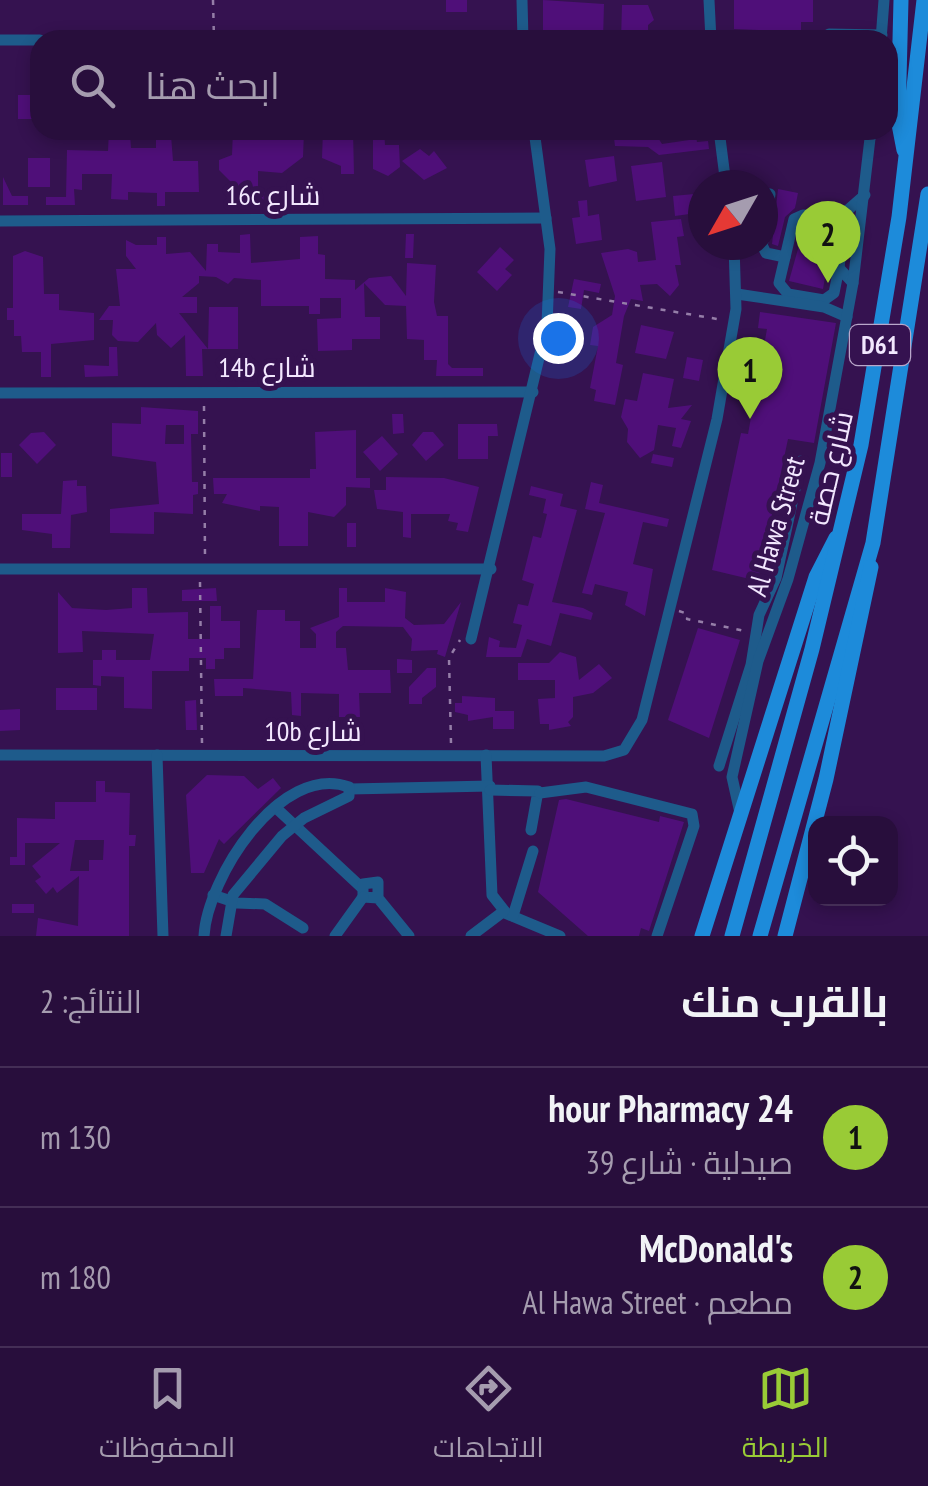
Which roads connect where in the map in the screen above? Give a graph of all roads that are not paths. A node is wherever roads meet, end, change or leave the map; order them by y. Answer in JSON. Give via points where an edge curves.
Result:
{"nodes":[{"id":1,"x":522,"y":0,"type":"edge"},
{"id":2,"x":709,"y":0,"type":"edge"},
{"id":3,"x":884,"y":0,"type":"edge"},
{"id":4,"x":901,"y":0,"type":"edge"},
{"id":5,"x":924,"y":0,"type":"edge"},
{"id":6,"x":523,"y":30,"type":"edge"},
{"id":7,"x":710,"y":30,"type":"edge"},
{"id":8,"x":882,"y":30,"type":"edge"},
{"id":9,"x":0,"y":40,"type":"edge"},
{"id":10,"x":30,"y":40,"type":"edge"},
{"id":11,"x":535,"y":140,"type":"edge"},
{"id":12,"x":720,"y":140,"type":"edge"},
{"id":13,"x":870,"y":140,"type":"edge"},
{"id":14,"x":906,"y":154,"type":"junction"},
{"id":15,"x":724,"y":170,"type":"edge"},
{"id":16,"x":928,"y":194,"type":"edge"},
{"id":17,"x":865,"y":195,"type":"junction"},
{"id":18,"x":845,"y":214,"type":"junction"},
{"id":19,"x":546,"y":218,"type":"junction"},
{"id":20,"x":0,"y":221,"type":"edge"},
{"id":21,"x":778,"y":255,"type":"edge"},
{"id":22,"x":785,"y":257,"type":"junction"},
{"id":23,"x":735,"y":260,"type":"edge"},
{"id":24,"x":839,"y":268,"type":"junction"},
{"id":25,"x":852,"y":282,"type":"junction"},
{"id":26,"x":737,"y":294,"type":"junction"},
{"id":27,"x":847,"y":317,"type":"junction"},
{"id":28,"x":533,"y":392,"type":"junction"},
{"id":29,"x":0,"y":393,"type":"edge"},
{"id":30,"x":801,"y":461,"type":"dead end"},
{"id":31,"x":841,"y":533,"type":"junction"},
{"id":32,"x":872,"y":543,"type":"junction"},
{"id":33,"x":0,"y":569,"type":"edge"},
{"id":34,"x":491,"y":569,"type":"junction"},
{"id":35,"x":763,"y":601,"type":"junction"},
{"id":36,"x":779,"y":603,"type":"junction"},
{"id":37,"x":758,"y":615,"type":"junction"},
{"id":38,"x":774,"y":619,"type":"junction"},
{"id":39,"x":472,"y":636,"type":"road end"},
{"id":40,"x":0,"y":755,"type":"edge"},
{"id":41,"x":162,"y":755,"type":"junction"},
{"id":42,"x":491,"y":755,"type":"junction"},
{"id":43,"x":719,"y":766,"type":"dead end"},
{"id":44,"x":490,"y":788,"type":"junction"},
{"id":45,"x":350,"y":789,"type":"junction"},
{"id":46,"x":540,"y":792,"type":"junction"},
{"id":47,"x":275,"y":807,"type":"junction"},
{"id":48,"x":740,"y":813,"type":"junction"},
{"id":49,"x":293,"y":825,"type":"junction"},
{"id":50,"x":531,"y":830,"type":"dead end"},
{"id":51,"x":532,"y":851,"type":"dead end"},
{"id":52,"x":227,"y":866,"type":"junction"},
{"id":53,"x":245,"y":880,"type":"junction"},
{"id":54,"x":362,"y":892,"type":"junction"},
{"id":55,"x":213,"y":895,"type":"junction"},
{"id":56,"x":378,"y":898,"type":"junction"},
{"id":57,"x":231,"y":901,"type":"junction"},
{"id":58,"x":508,"y":914,"type":"junction"},
{"id":59,"x":303,"y":928,"type":"dead end"},
{"id":60,"x":704,"y":930,"type":"edge"},
{"id":61,"x":163,"y":936,"type":"edge"},
{"id":62,"x":204,"y":936,"type":"edge"},
{"id":63,"x":226,"y":936,"type":"edge"},
{"id":64,"x":335,"y":936,"type":"edge"},
{"id":65,"x":409,"y":936,"type":"edge"},
{"id":66,"x":472,"y":936,"type":"edge"},
{"id":67,"x":560,"y":936,"type":"edge"},
{"id":68,"x":657,"y":936,"type":"edge"},
{"id":69,"x":692,"y":936,"type":"edge"},
{"id":70,"x":732,"y":936,"type":"edge"},
{"id":71,"x":760,"y":936,"type":"edge"},
{"id":72,"x":786,"y":936,"type":"edge"}],
"edges":[{"from":1,"to":6,"type":"street"},
{"from":2,"to":7,"type":"street"},
{"from":3,"to":8,"type":"street"},
{"from":4,"to":14,"type":"main road","via":[[898,131]]},
{"from":5,"to":14,"type":"main road","name":"شارع حصة","number":"D61"},
{"from":9,"to":10,"type":"street"},
{"from":11,"to":19,"type":"street"},
{"from":12,"to":15,"type":"street"},
{"from":13,"to":17,"type":"street","name":"Al Hawa Street"},
{"from":14,"to":31,"type":"main road","name":"شارع حصة","number":"D61","via":[[878,364]]},
{"from":16,"to":32,"type":"main road","name":"شارع حصة","number":"D61"},
{"from":17,"to":18,"type":"street"},
{"from":17,"to":25,"type":"street","name":"Al Hawa Street"},
{"from":18,"to":22,"type":"street","via":[[796,216]]},
{"from":18,"to":24,"type":"street"},
{"from":19,"to":20,"type":"street","name":"16c شارع"},
{"from":19,"to":28,"type":"street","via":[[551,291]]},
{"from":21,"to":22,"type":"street"},
{"from":22,"to":24,"type":"street","via":[[779,283],[788,294],[828,298]]},
{"from":23,"to":26,"type":"street"},
{"from":24,"to":25,"type":"street"},
{"from":25,"to":27,"type":"street","name":"Al Hawa Street"},
{"from":26,"to":27,"type":"street","via":[[824,307]]},
{"from":26,"to":42,"type":"street","name":"10b شارع","via":[[709,459],[639,732],[624,750],[604,756]]},
{"from":27,"to":36,"type":"street","name":"Al Hawa Street","via":[[820,462]]},
{"from":28,"to":29,"type":"street","name":"14b شارع"},
{"from":28,"to":34,"type":"street"},
{"from":30,"to":35,"type":"street","via":[[776,578]]},
{"from":31,"to":48,"type":"main road","via":[[816,577]]},
{"from":31,"to":70,"type":"main road","name":"شارع حصة","number":"D61"},
{"from":32,"to":71,"type":"main road","name":"شارع حصة","number":"D61"},
{"from":32,"to":72,"type":"main road","via":[[865,606]]},
{"from":33,"to":34,"type":"street"},
{"from":34,"to":39,"type":"street"},
{"from":35,"to":36,"type":"street"},
{"from":35,"to":37,"type":"street"},
{"from":36,"to":38,"type":"street","name":"Al Hawa Street"},
{"from":37,"to":38,"type":"street"},
{"from":37,"to":43,"type":"street","via":[[751,664]]},
{"from":38,"to":48,"type":"street","name":"Al Hawa Street","via":[[732,777]]},
{"from":40,"to":41,"type":"street","name":"10b شارع"},
{"from":41,"to":42,"type":"street","name":"10b شارع"},
{"from":41,"to":61,"type":"street"},
{"from":42,"to":44,"type":"street"},
{"from":44,"to":45,"type":"street"},
{"from":44,"to":46,"type":"street"},
{"from":44,"to":58,"type":"street","via":[[490,884]]},
{"from":45,"to":47,"type":"street","via":[[311,788]]},
{"from":45,"to":49,"type":"street"},
{"from":46,"to":50,"type":"street"},
{"from":46,"to":68,"type":"street","via":[[586,787],[692,814],[694,826]]},
{"from":47,"to":49,"type":"street"},
{"from":47,"to":52,"type":"street"},
{"from":48,"to":60,"type":"main road"},
{"from":49,"to":53,"type":"street"},
{"from":49,"to":54,"type":"street"},
{"from":51,"to":58,"type":"street"},
{"from":52,"to":53,"type":"street"},
{"from":52,"to":55,"type":"street"},
{"from":53,"to":57,"type":"street"},
{"from":54,"to":56,"type":"street"},
{"from":54,"to":56,"type":"street","via":[[375,880]]},
{"from":54,"to":64,"type":"street"},
{"from":55,"to":57,"type":"street"},
{"from":55,"to":62,"type":"street"},
{"from":56,"to":65,"type":"street"},
{"from":57,"to":59,"type":"street","via":[[266,904]]},
{"from":57,"to":63,"type":"street"},
{"from":58,"to":66,"type":"street"},
{"from":58,"to":67,"type":"street"},
{"from":60,"to":69,"type":"street"}]}
